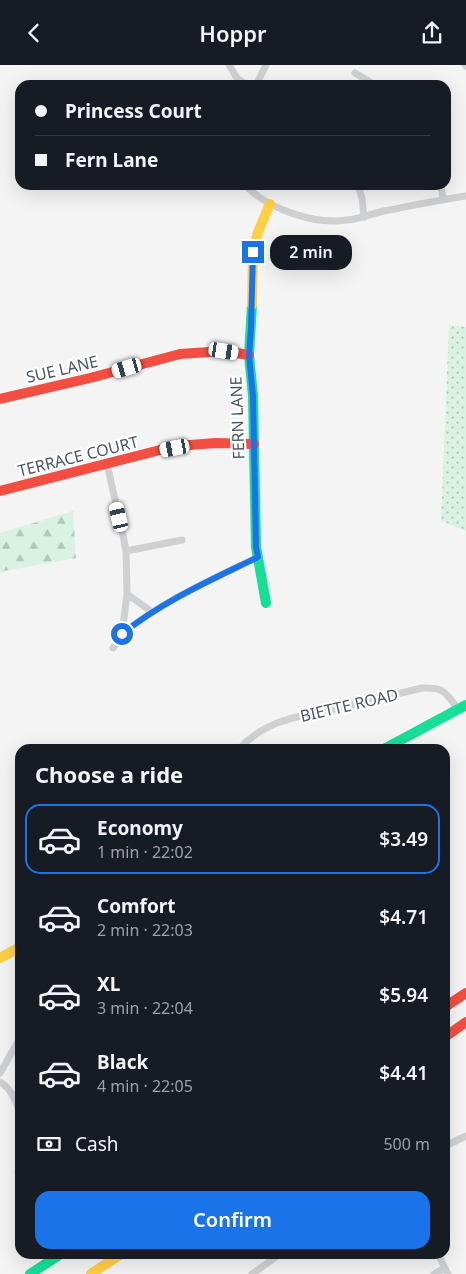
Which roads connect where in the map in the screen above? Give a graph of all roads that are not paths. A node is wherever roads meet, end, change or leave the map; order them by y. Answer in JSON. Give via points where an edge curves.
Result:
{"nodes":[{"id":1,"x":229,"y":65,"type":"edge"},
{"id":2,"x":266,"y":65,"type":"edge"},
{"id":3,"x":354,"y":73,"type":"dead end"},
{"id":4,"x":240,"y":80,"type":"edge"},
{"id":5,"x":258,"y":80,"type":"edge"},
{"id":6,"x":366,"y":80,"type":"edge"},
{"id":7,"x":252,"y":190,"type":"edge"},
{"id":8,"x":360,"y":190,"type":"edge"},
{"id":9,"x":442,"y":190,"type":"edge"},
{"id":10,"x":466,"y":196,"type":"edge"},
{"id":11,"x":444,"y":199,"type":"junction"},
{"id":12,"x":270,"y":204,"type":"junction"},
{"id":13,"x":364,"y":217,"type":"junction"},
{"id":14,"x":249,"y":355,"type":"junction"},
{"id":15,"x":0,"y":399,"type":"edge"},
{"id":16,"x":254,"y":444,"type":"junction"},
{"id":17,"x":107,"y":464,"type":"junction"},
{"id":18,"x":0,"y":491,"type":"edge"},
{"id":19,"x":182,"y":540,"type":"dead end"},
{"id":20,"x":126,"y":551,"type":"junction"},
{"id":21,"x":258,"y":557,"type":"junction"},
{"id":22,"x":127,"y":594,"type":"junction"},
{"id":23,"x":266,"y":603,"type":"dead end"},
{"id":24,"x":152,"y":612,"type":"junction"},
{"id":25,"x":122,"y":634,"type":"junction"},
{"id":26,"x":113,"y":648,"type":"dead end"},
{"id":27,"x":462,"y":707,"type":"edge"},
{"id":28,"x":244,"y":744,"type":"edge"},
{"id":29,"x":393,"y":744,"type":"edge"},
{"id":30,"x":15,"y":950,"type":"edge"},
{"id":31,"x":0,"y":958,"type":"edge"},
{"id":32,"x":466,"y":993,"type":"edge"},
{"id":33,"x":450,"y":1004,"type":"edge"},
{"id":34,"x":466,"y":1022,"type":"edge"},
{"id":35,"x":450,"y":1033,"type":"edge"},
{"id":36,"x":15,"y":1048,"type":"edge"},
{"id":37,"x":0,"y":1073,"type":"edge"},
{"id":38,"x":0,"y":1082,"type":"edge"},
{"id":39,"x":15,"y":1099,"type":"edge"},
{"id":40,"x":466,"y":1136,"type":"edge"},
{"id":41,"x":450,"y":1144,"type":"edge"},
{"id":42,"x":53,"y":1259,"type":"edge"},
{"id":43,"x":114,"y":1259,"type":"edge"},
{"id":44,"x":273,"y":1259,"type":"edge"},
{"id":45,"x":440,"y":1259,"type":"edge"},
{"id":46,"x":446,"y":1271,"type":"edge"},
{"id":47,"x":30,"y":1274,"type":"edge"},
{"id":48,"x":91,"y":1274,"type":"edge"},
{"id":49,"x":252,"y":1274,"type":"edge"},
{"id":50,"x":434,"y":1274,"type":"edge"}],
"edges":[{"from":1,"to":4,"type":"street"},
{"from":2,"to":5,"type":"street"},
{"from":3,"to":6,"type":"street"},
{"from":7,"to":12,"type":"street"},
{"from":8,"to":13,"type":"street"},
{"from":9,"to":11,"type":"street"},
{"from":10,"to":11,"type":"street"},
{"from":11,"to":13,"type":"street"},
{"from":12,"to":13,"type":"street","via":[[322,221]]},
{"from":12,"to":14,"type":"main road","name":"FERN LANE","via":[[253,252]]},
{"from":14,"to":15,"type":"main road","name":"SUE LANE","via":[[224,351],[180,354]]},
{"from":14,"to":16,"type":"main road","name":"FERN LANE"},
{"from":16,"to":17,"type":"main road","name":"TERRACE COURT","via":[[190,445]]},
{"from":16,"to":21,"type":"main road","name":"FERN LANE"},
{"from":17,"to":18,"type":"main road","name":"TERRACE COURT"},
{"from":17,"to":20,"type":"street"},
{"from":19,"to":20,"type":"street"},
{"from":20,"to":22,"type":"street"},
{"from":21,"to":23,"type":"main road","name":"FERN LANE"},
{"from":21,"to":24,"type":"street"},
{"from":22,"to":24,"type":"street"},
{"from":22,"to":25,"type":"street"},
{"from":24,"to":25,"type":"street"},
{"from":25,"to":26,"type":"street"},
{"from":27,"to":28,"type":"street","name":"BIETTE ROAD","via":[[442,690],[422,688],[290,718],[260,731]]},
{"from":27,"to":29,"type":"main road"},
{"from":30,"to":31,"type":"main road"},
{"from":32,"to":33,"type":"main road"},
{"from":34,"to":35,"type":"main road"},
{"from":36,"to":37,"type":"street"},
{"from":38,"to":39,"type":"street"},
{"from":40,"to":41,"type":"street"},
{"from":42,"to":47,"type":"main road"},
{"from":43,"to":48,"type":"main road"},
{"from":44,"to":49,"type":"street"},
{"from":45,"to":46,"type":"street"},
{"from":46,"to":50,"type":"street"}]}
